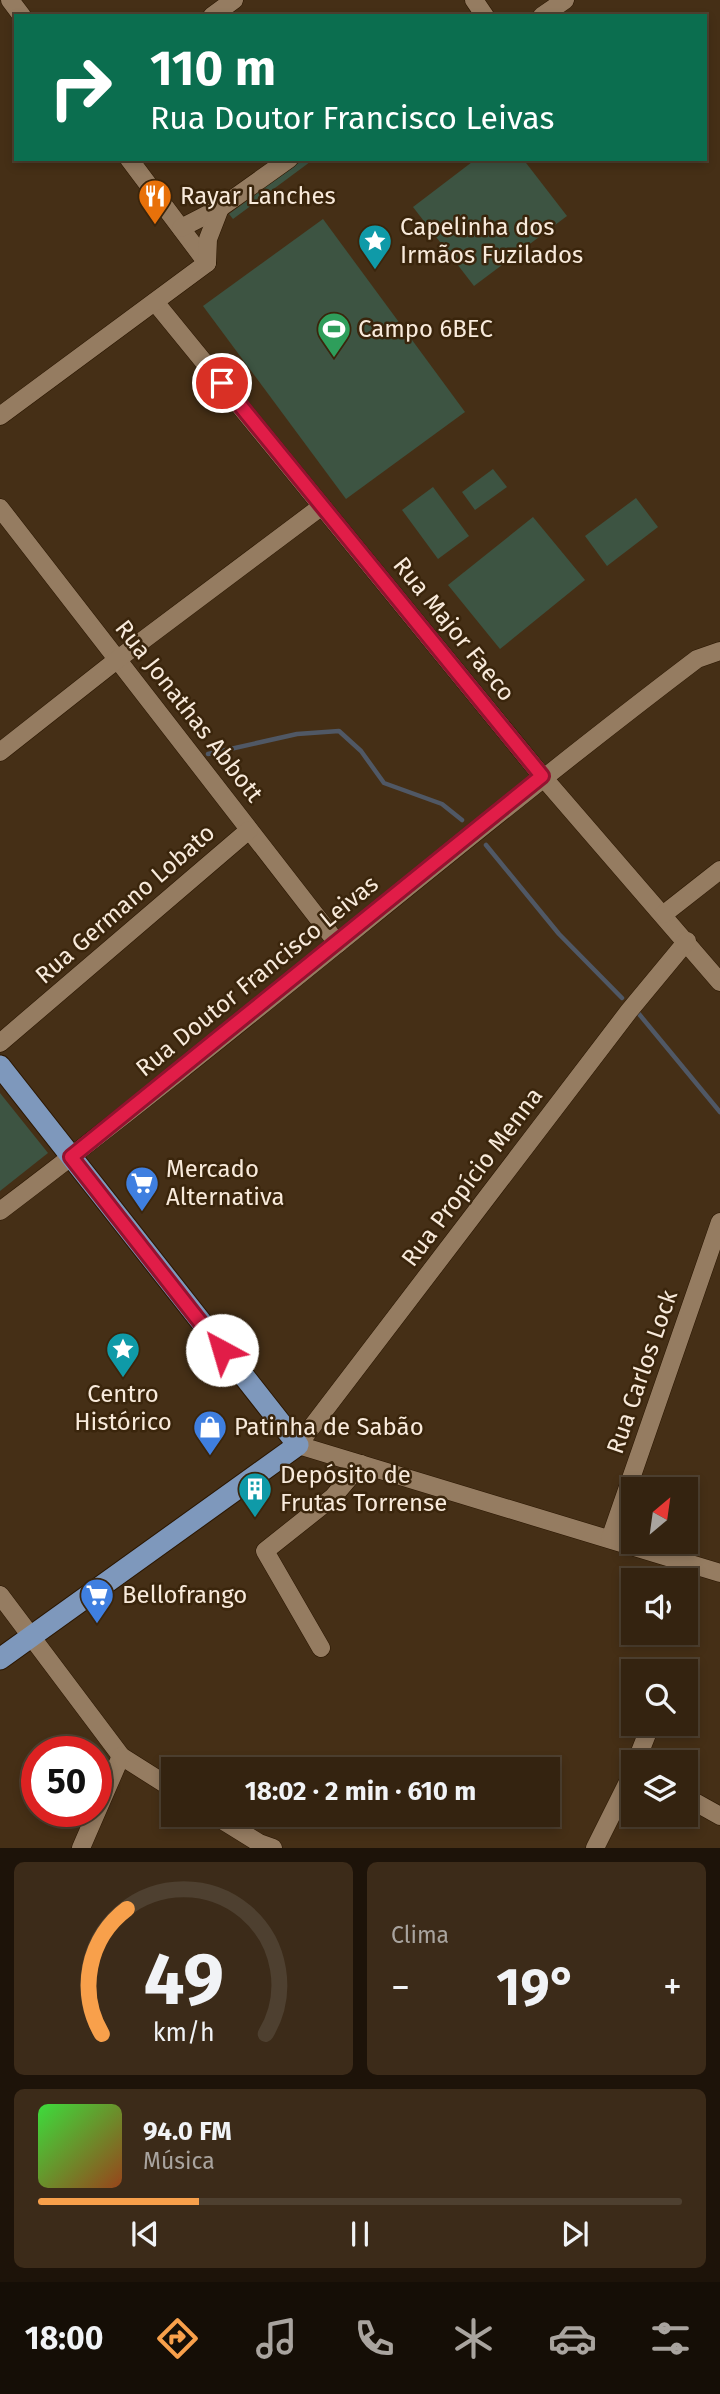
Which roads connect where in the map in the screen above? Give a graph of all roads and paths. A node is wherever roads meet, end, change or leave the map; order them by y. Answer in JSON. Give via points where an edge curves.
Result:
{"nodes":[{"id":1,"x":234,"y":0,"type":"edge"},
{"id":2,"x":565,"y":0,"type":"edge"},
{"id":3,"x":215,"y":14,"type":"edge"},
{"id":4,"x":545,"y":14,"type":"edge"},
{"id":5,"x":131,"y":161,"type":"edge"},
{"id":6,"x":286,"y":161,"type":"edge"},
{"id":7,"x":220,"y":208,"type":"junction"},
{"id":8,"x":181,"y":228,"type":"junction"},
{"id":9,"x":207,"y":263,"type":"junction"},
{"id":10,"x":155,"y":302,"type":"junction"},
{"id":11,"x":0,"y":416,"type":"edge"},
{"id":12,"x":322,"y":506,"type":"junction"},
{"id":13,"x":0,"y":508,"type":"edge"},
{"id":14,"x":720,"y":651,"type":"edge"},
{"id":15,"x":118,"y":659,"type":"junction"},
{"id":16,"x":0,"y":752,"type":"edge"},
{"id":17,"x":542,"y":776,"type":"junction"},
{"id":18,"x":250,"y":830,"type":"junction"},
{"id":19,"x":720,"y":870,"type":"edge"},
{"id":20,"x":664,"y":914,"type":"junction"},
{"id":21,"x":687,"y":941,"type":"junction"},
{"id":22,"x":338,"y":944,"type":"junction"},
{"id":23,"x":720,"y":982,"type":"edge"},
{"id":24,"x":0,"y":1043,"type":"edge"},
{"id":25,"x":0,"y":1066,"type":"edge"},
{"id":26,"x":71,"y":1157,"type":"junction"},
{"id":27,"x":0,"y":1211,"type":"edge"},
{"id":28,"x":720,"y":1222,"type":"edge"},
{"id":29,"x":298,"y":1446,"type":"junction"},
{"id":30,"x":361,"y":1464,"type":"junction"},
{"id":31,"x":610,"y":1539,"type":"junction"},
{"id":32,"x":720,"y":1573,"type":"edge"},
{"id":33,"x":0,"y":1595,"type":"edge"},
{"id":34,"x":32,"y":1636,"type":"junction"},
{"id":35,"x":321,"y":1648,"type":"dead end"},
{"id":36,"x":0,"y":1659,"type":"edge"},
{"id":37,"x":121,"y":1756,"type":"junction"},
{"id":38,"x":161,"y":1781,"type":"edge"},
{"id":39,"x":621,"y":1796,"type":"edge"},
{"id":40,"x":698,"y":1804,"type":"edge"},
{"id":41,"x":720,"y":1816,"type":"edge"},
{"id":42,"x":233,"y":1827,"type":"edge"},
{"id":43,"x":263,"y":1846,"type":"edge"},
{"id":44,"x":82,"y":1848,"type":"edge"},
{"id":45,"x":595,"y":1848,"type":"edge"}],
"edges":[{"from":1,"to":3,"type":"street"},
{"from":2,"to":4,"type":"street"},
{"from":5,"to":8,"type":"street"},
{"from":6,"to":7,"type":"street"},
{"from":7,"to":8,"type":"street"},
{"from":7,"to":9,"type":"street","via":[[208,239]]},
{"from":8,"to":9,"type":"street"},
{"from":9,"to":10,"type":"street"},
{"from":10,"to":11,"type":"street"},
{"from":10,"to":12,"type":"street","name":"Rua Major Faeco"},
{"from":12,"to":15,"type":"street"},
{"from":12,"to":17,"type":"street","name":"Rua Major Faeco"},
{"from":13,"to":15,"type":"street","name":"Rua Jonathas Abbott"},
{"from":14,"to":17,"type":"street","name":"Rua Doutor Francisco Leivas","via":[[697,659]]},
{"from":15,"to":16,"type":"street"},
{"from":15,"to":18,"type":"street","name":"Rua Jonathas Abbott"},
{"from":17,"to":20,"type":"street","name":"Rua Major Faeco"},
{"from":17,"to":22,"type":"street","name":"Rua Doutor Francisco Leivas"},
{"from":18,"to":22,"type":"street","name":"Rua Jonathas Abbott"},
{"from":18,"to":24,"type":"street","name":"Rua Germano Lobato"},
{"from":19,"to":20,"type":"street"},
{"from":20,"to":21,"type":"street","name":"Rua Major Faeco"},
{"from":21,"to":23,"type":"street","name":"Rua Major Faeco"},
{"from":21,"to":29,"type":"street","name":"Rua Propício Menna"},
{"from":22,"to":26,"type":"street","name":"Rua Doutor Francisco Leivas"},
{"from":25,"to":26,"type":"main road"},
{"from":26,"to":27,"type":"street","name":"Rua Doutor Francisco Leivas"},
{"from":26,"to":29,"type":"main road"},
{"from":28,"to":31,"type":"street","name":"Rua Carlos Lock"},
{"from":29,"to":30,"type":"street"},
{"from":29,"to":34,"type":"main road"},
{"from":30,"to":31,"type":"street"},
{"from":30,"to":35,"type":"street","via":[[333,1497],[265,1551]]},
{"from":31,"to":32,"type":"street"},
{"from":33,"to":34,"type":"street"},
{"from":34,"to":36,"type":"main road"},
{"from":34,"to":37,"type":"street"},
{"from":37,"to":38,"type":"street"},
{"from":37,"to":44,"type":"street"},
{"from":39,"to":45,"type":"street"},
{"from":40,"to":41,"type":"street"},
{"from":42,"to":43,"type":"street"}]}
